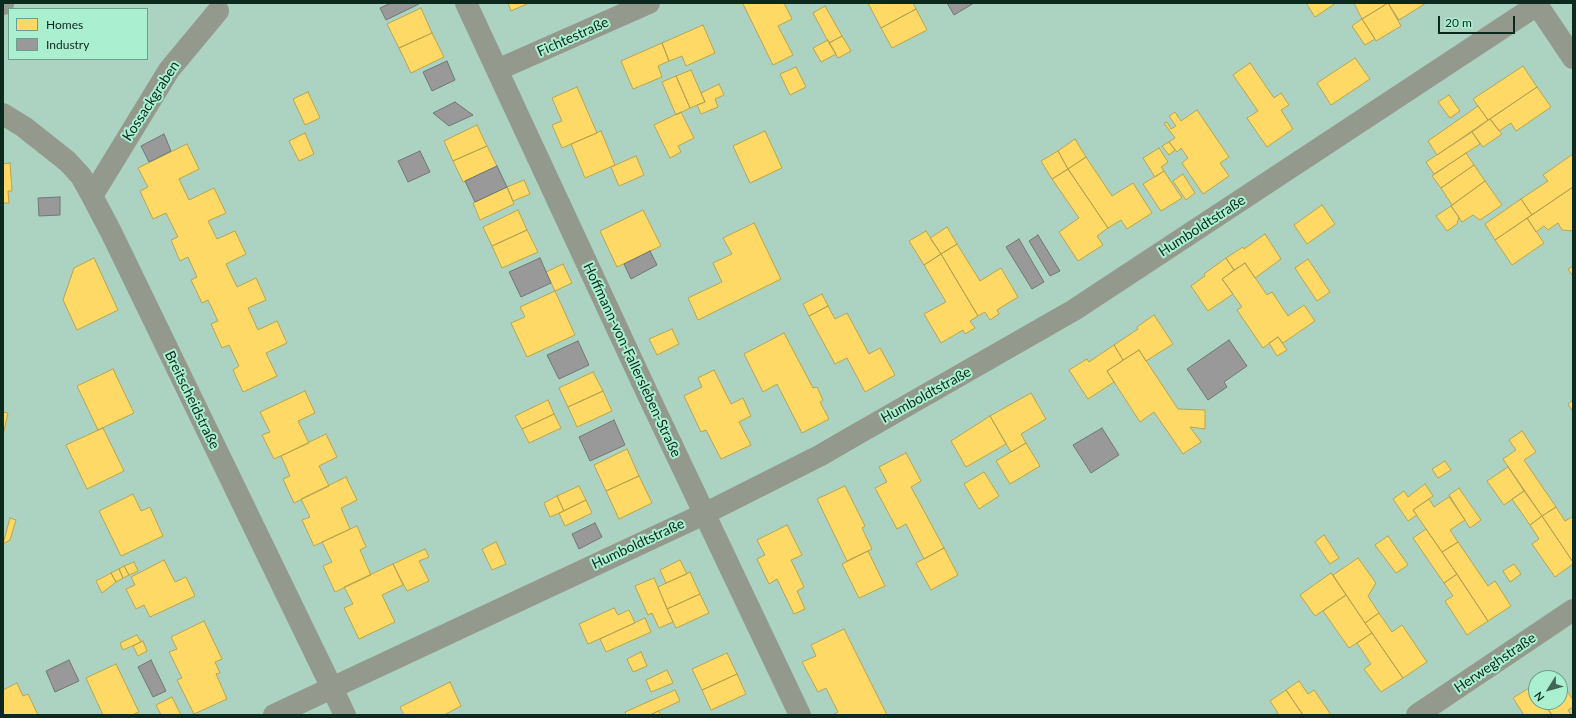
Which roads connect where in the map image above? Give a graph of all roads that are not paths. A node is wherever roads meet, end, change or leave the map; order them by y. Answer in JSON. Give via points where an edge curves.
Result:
{"nodes":[{"id":1,"x":466,"y":3,"type":"edge"},
{"id":2,"x":649,"y":3,"type":"edge"},
{"id":3,"x":1537,"y":4,"type":"edge"},
{"id":4,"x":218,"y":11,"type":"dead end"},
{"id":5,"x":1573,"y":58,"type":"edge"},
{"id":6,"x":497,"y":70,"type":"junction"},
{"id":7,"x":3,"y":114,"type":"edge"},
{"id":8,"x":92,"y":196,"type":"junction"},
{"id":9,"x":704,"y":514,"type":"junction"},
{"id":10,"x":1573,"y":610,"type":"edge"},
{"id":11,"x":332,"y":688,"type":"junction"},
{"id":12,"x":274,"y":715,"type":"edge"},
{"id":13,"x":345,"y":715,"type":"edge"},
{"id":14,"x":800,"y":715,"type":"edge"},
{"id":15,"x":1417,"y":715,"type":"edge"}],
"edges":[{"from":1,"to":6,"type":"street","name":"Hoffmann-von-Fallersleben-Straße"},
{"from":2,"to":6,"type":"street","name":"Fichtestraße"},
{"from":3,"to":5,"type":"street"},
{"from":3,"to":9,"type":"street","name":"Humboldtstraße","via":[[1074,310],[821,455]]},
{"from":4,"to":8,"type":"street","name":"Kossackgraben","via":[[169,70]]},
{"from":6,"to":9,"type":"street","name":"Hoffmann-von-Fallersleben-Straße"},
{"from":7,"to":8,"type":"street","name":"Breitscheidstraße","via":[[67,161],[81,176]]},
{"from":8,"to":11,"type":"street","name":"Breitscheidstraße"},
{"from":9,"to":11,"type":"street","name":"Humboldtstraße"},
{"from":9,"to":14,"type":"street","name":"Hoffmann-von-Fallersleben-Straße"},
{"from":10,"to":15,"type":"street","name":"Herweghstraße"},
{"from":11,"to":12,"type":"street","name":"Humboldtstraße"},
{"from":11,"to":13,"type":"street","name":"Breitscheidstraße"}]}
